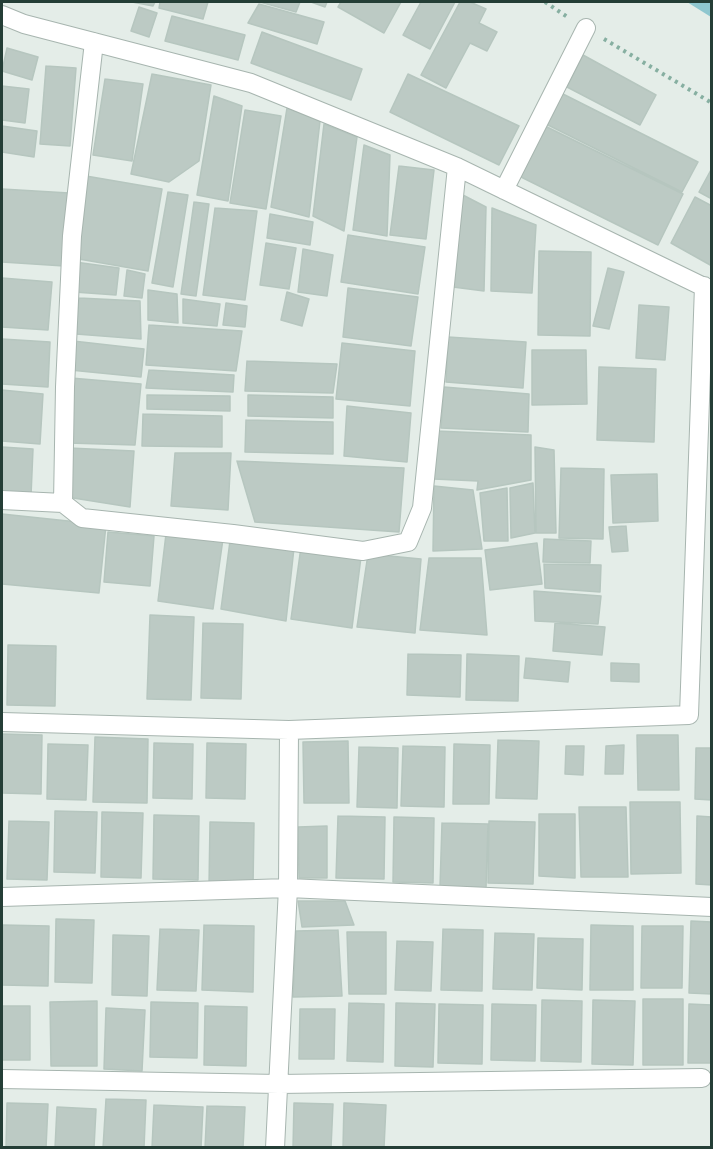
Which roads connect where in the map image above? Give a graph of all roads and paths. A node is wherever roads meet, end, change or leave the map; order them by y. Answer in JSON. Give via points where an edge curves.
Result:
{"nodes":[{"id":1,"x":545,"y":2,"type":"edge"},
{"id":2,"x":2,"y":15,"type":"edge"},
{"id":3,"x":586,"y":28,"type":"junction"},
{"id":4,"x":94,"y":42,"type":"junction"},
{"id":5,"x":711,"y":103,"type":"edge"},
{"id":6,"x":457,"y":167,"type":"junction"},
{"id":7,"x":504,"y":190,"type":"junction"},
{"id":8,"x":708,"y":288,"type":"edge"},
{"id":9,"x":2,"y":500,"type":"edge"},
{"id":10,"x":63,"y":503,"type":"junction"},
{"id":11,"x":2,"y":722,"type":"edge"},
{"id":12,"x":289,"y":730,"type":"junction"},
{"id":13,"x":288,"y":888,"type":"junction"},
{"id":14,"x":2,"y":897,"type":"edge"},
{"id":15,"x":711,"y":907,"type":"edge"},
{"id":16,"x":702,"y":1078,"type":"dead end"},
{"id":17,"x":2,"y":1079,"type":"edge"},
{"id":18,"x":279,"y":1084,"type":"junction"},
{"id":19,"x":275,"y":1148,"type":"edge"}],
"edges":[{"from":1,"to":3,"type":"path"},
{"from":2,"to":4,"type":"street"},
{"from":3,"to":5,"type":"path"},
{"from":3,"to":7,"type":"street"},
{"from":4,"to":6,"type":"street","via":[[251,83]]},
{"from":4,"to":10,"type":"street","via":[[72,236]]},
{"from":6,"to":7,"type":"street"},
{"from":6,"to":10,"type":"street","via":[[422,508],[408,543],[363,551],[82,518]]},
{"from":7,"to":8,"type":"street"},
{"from":8,"to":12,"type":"street","via":[[689,715]]},
{"from":9,"to":10,"type":"street"},
{"from":11,"to":12,"type":"street"},
{"from":12,"to":13,"type":"street"},
{"from":13,"to":14,"type":"street"},
{"from":13,"to":15,"type":"street"},
{"from":13,"to":18,"type":"street"},
{"from":16,"to":18,"type":"street"},
{"from":17,"to":18,"type":"street"},
{"from":18,"to":19,"type":"street"}]}
